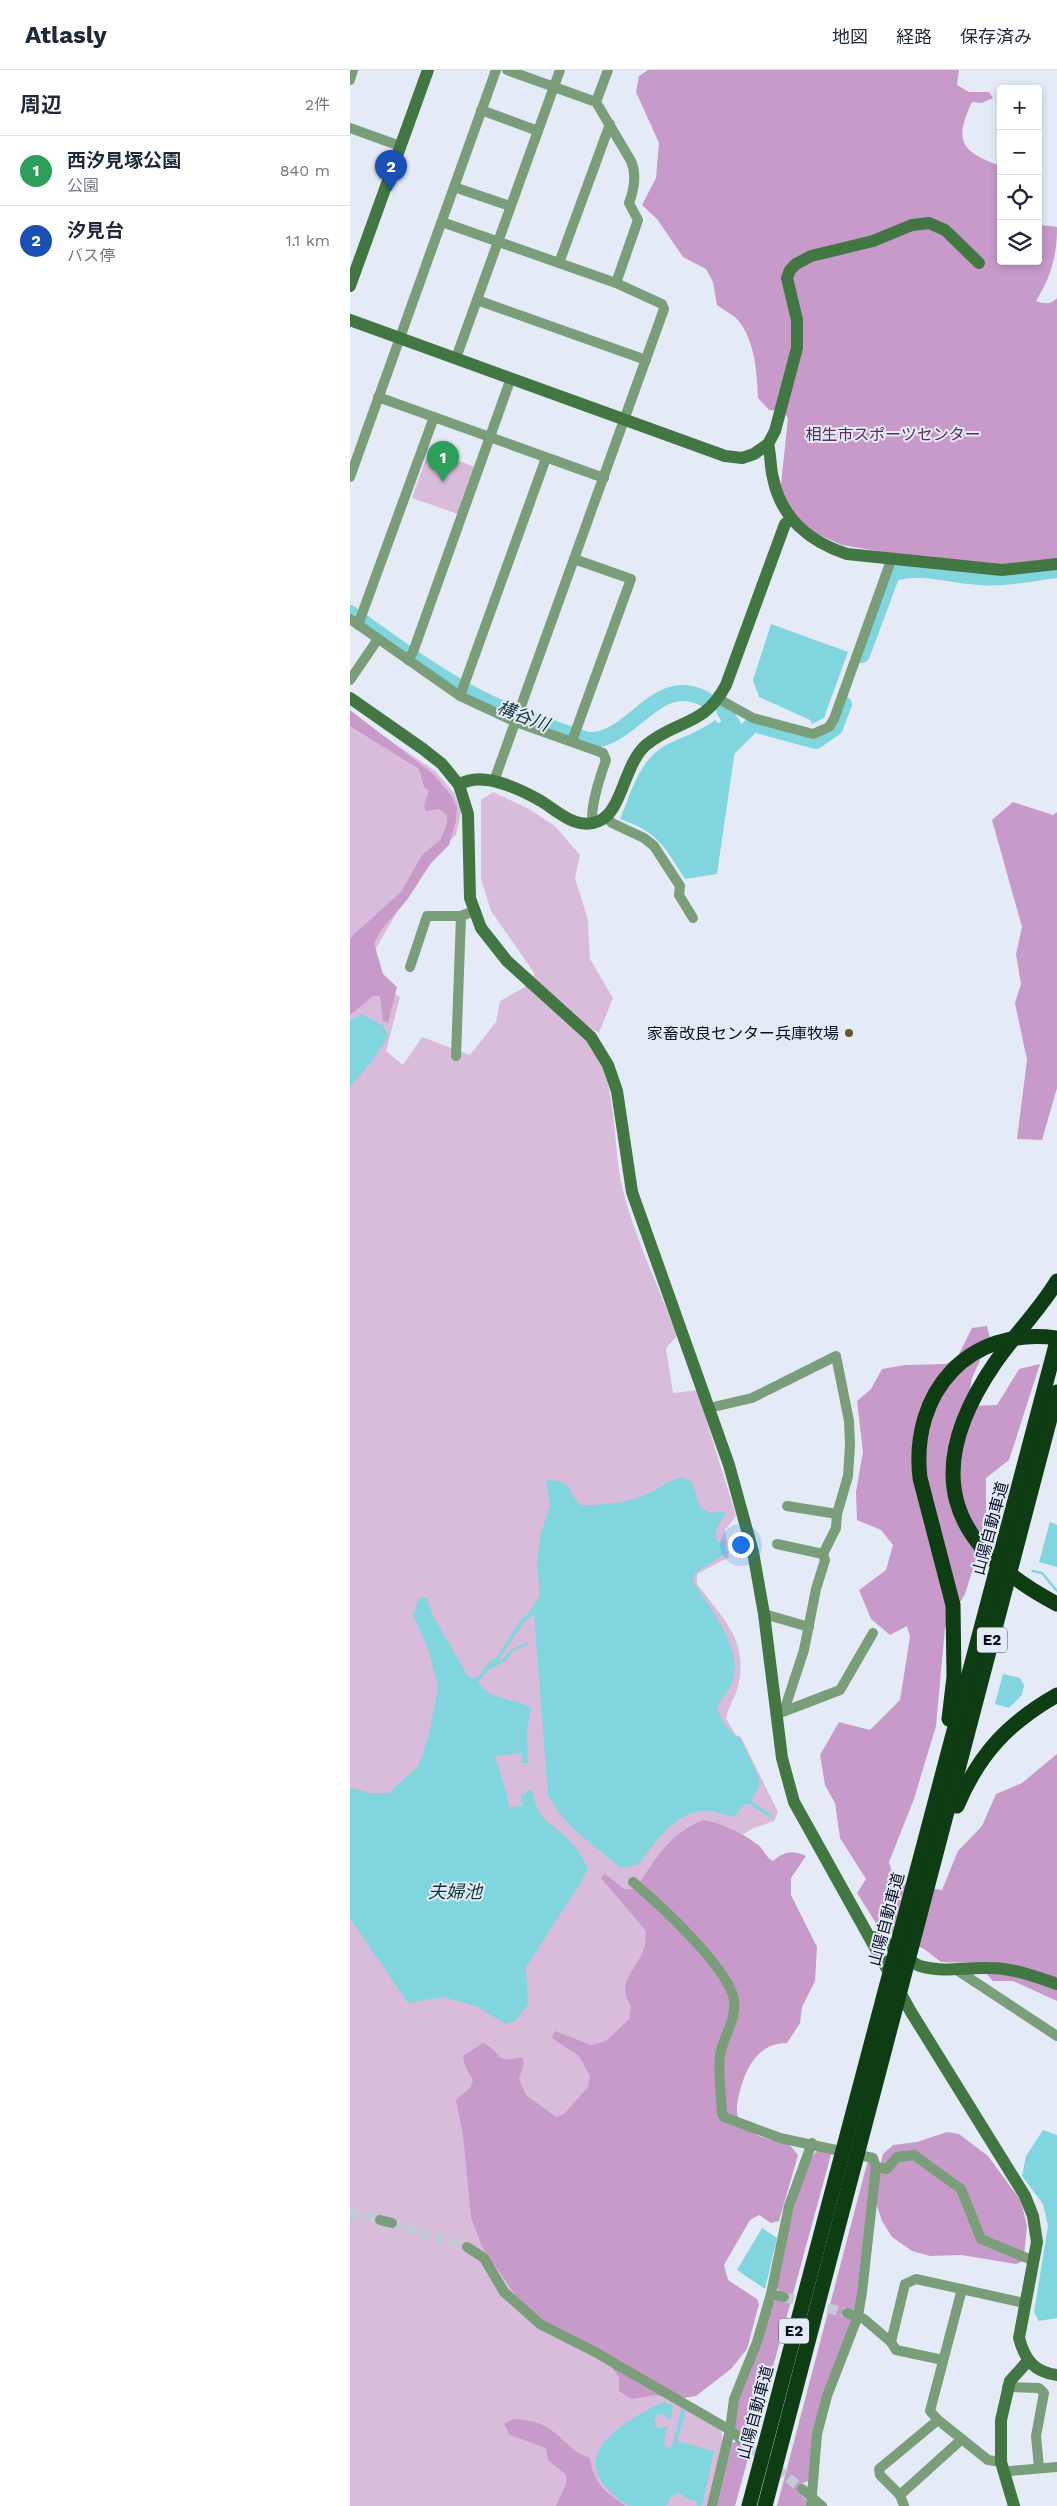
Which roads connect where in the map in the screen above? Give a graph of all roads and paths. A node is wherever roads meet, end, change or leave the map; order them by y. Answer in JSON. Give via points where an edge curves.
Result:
{"nodes":[{"id":1,"x":353,"y":70,"type":"edge"},
{"id":2,"x":428,"y":70,"type":"edge"},
{"id":3,"x":496,"y":70,"type":"edge"},
{"id":4,"x":507,"y":70,"type":"edge"},
{"id":5,"x":560,"y":70,"type":"edge"},
{"id":6,"x":608,"y":70,"type":"edge"},
{"id":7,"x":350,"y":80,"type":"edge"},
{"id":8,"x":554,"y":87,"type":"junction"},
{"id":9,"x":596,"y":102,"type":"junction"},
{"id":10,"x":481,"y":110,"type":"junction"},
{"id":11,"x":610,"y":124,"type":"junction"},
{"id":12,"x":350,"y":128,"type":"edge"},
{"id":13,"x":538,"y":131,"type":"junction"},
{"id":14,"x":400,"y":146,"type":"junction"},
{"id":15,"x":454,"y":186,"type":"junction"},
{"id":16,"x":510,"y":206,"type":"junction"},
{"id":17,"x":442,"y":222,"type":"junction"},
{"id":18,"x":497,"y":242,"type":"junction"},
{"id":19,"x":559,"y":263,"type":"junction"},
{"id":20,"x":979,"y":263,"type":"dead end"},
{"id":21,"x":616,"y":284,"type":"junction"},
{"id":22,"x":350,"y":286,"type":"edge"},
{"id":23,"x":477,"y":300,"type":"junction"},
{"id":24,"x":350,"y":320,"type":"edge"},
{"id":25,"x":399,"y":338,"type":"junction"},
{"id":26,"x":456,"y":358,"type":"junction"},
{"id":27,"x":646,"y":360,"type":"junction"},
{"id":28,"x":511,"y":378,"type":"junction"},
{"id":29,"x":378,"y":397,"type":"junction"},
{"id":30,"x":434,"y":417,"type":"junction"},
{"id":31,"x":625,"y":419,"type":"junction"},
{"id":32,"x":490,"y":437,"type":"junction"},
{"id":33,"x":768,"y":444,"type":"junction"},
{"id":34,"x":546,"y":458,"type":"junction"},
{"id":35,"x":350,"y":477,"type":"edge"},
{"id":36,"x":604,"y":478,"type":"junction"},
{"id":37,"x":791,"y":519,"type":"junction"},
{"id":38,"x":574,"y":559,"type":"junction"},
{"id":39,"x":890,"y":559,"type":"junction"},
{"id":40,"x":1057,"y":564,"type":"edge"},
{"id":41,"x":357,"y":621,"type":"edge"},
{"id":42,"x":378,"y":639,"type":"junction"},
{"id":43,"x":410,"y":657,"type":"junction"},
{"id":44,"x":350,"y":680,"type":"edge"},
{"id":45,"x":462,"y":691,"type":"junction"},
{"id":46,"x":350,"y":698,"type":"edge"},
{"id":47,"x":719,"y":699,"type":"junction"},
{"id":48,"x":518,"y":718,"type":"junction"},
{"id":49,"x":573,"y":737,"type":"junction"},
{"id":50,"x":494,"y":781,"type":"junction"},
{"id":51,"x":459,"y":785,"type":"junction"},
{"id":52,"x":606,"y":818,"type":"junction"},
{"id":53,"x":593,"y":823,"type":"junction"},
{"id":54,"x":474,"y":912,"type":"junction"},
{"id":55,"x":461,"y":916,"type":"junction"},
{"id":56,"x":693,"y":918,"type":"dead end"},
{"id":57,"x":410,"y":966,"type":"dead end"},
{"id":58,"x":456,"y":1056,"type":"dead end"},
{"id":59,"x":1057,"y":1281,"type":"edge"},
{"id":60,"x":1057,"y":1340,"type":"edge"},
{"id":61,"x":1057,"y":1392,"type":"edge"},
{"id":62,"x":709,"y":1408,"type":"junction"},
{"id":63,"x":787,"y":1506,"type":"dead end"},
{"id":64,"x":837,"y":1514,"type":"junction"},
{"id":65,"x":777,"y":1544,"type":"dead end"},
{"id":66,"x":823,"y":1554,"type":"junction"},
{"id":67,"x":1057,"y":1604,"type":"edge"},
{"id":68,"x":764,"y":1614,"type":"junction"},
{"id":69,"x":809,"y":1627,"type":"junction"},
{"id":70,"x":873,"y":1633,"type":"dead end"},
{"id":71,"x":1057,"y":1695,"type":"edge"},
{"id":72,"x":780,"y":1713,"type":"junction"},
{"id":73,"x":930,"y":1821,"type":"junction"},
{"id":74,"x":934,"y":1860,"type":"junction"},
{"id":75,"x":633,"y":1882,"type":"dead end"},
{"id":76,"x":921,"y":1886,"type":"junction"},
{"id":77,"x":871,"y":1937,"type":"junction"},
{"id":78,"x":957,"y":1970,"type":"junction"},
{"id":79,"x":1057,"y":1984,"type":"edge"},
{"id":80,"x":1057,"y":2036,"type":"edge"},
{"id":81,"x":812,"y":2143,"type":"junction"},
{"id":82,"x":850,"y":2157,"type":"junction"},
{"id":83,"x":876,"y":2167,"type":"junction"},
{"id":84,"x":380,"y":2220,"type":"tunnel mouth"},
{"id":85,"x":392,"y":2223,"type":"tunnel mouth"},
{"id":86,"x":467,"y":2247,"type":"tunnel mouth"},
{"id":87,"x":1034,"y":2261,"type":"junction"},
{"id":88,"x":962,"y":2290,"type":"junction"},
{"id":89,"x":771,"y":2294,"type":"junction"},
{"id":90,"x":784,"y":2297,"type":"tunnel mouth"},
{"id":91,"x":801,"y":2303,"type":"junction"},
{"id":92,"x":1024,"y":2303,"type":"junction"},
{"id":93,"x":852,"y":2314,"type":"junction"},
{"id":94,"x":891,"y":2342,"type":"junction"},
{"id":95,"x":943,"y":2360,"type":"junction"},
{"id":96,"x":1028,"y":2361,"type":"junction"},
{"id":97,"x":1057,"y":2375,"type":"edge"},
{"id":98,"x":1007,"y":2387,"type":"junction"},
{"id":99,"x":938,"y":2420,"type":"junction"},
{"id":100,"x":730,"y":2430,"type":"junction"},
{"id":101,"x":962,"y":2439,"type":"junction"},
{"id":102,"x":742,"y":2440,"type":"tunnel mouth"},
{"id":103,"x":780,"y":2450,"type":"junction"},
{"id":104,"x":1057,"y":2467,"type":"edge"},
{"id":105,"x":1002,"y":2468,"type":"junction"},
{"id":106,"x":1039,"y":2468,"type":"junction"},
{"id":107,"x":802,"y":2489,"type":"tunnel mouth"},
{"id":108,"x":812,"y":2501,"type":"edge"},
{"id":109,"x":902,"y":2503,"type":"edge"},
{"id":110,"x":712,"y":2506,"type":"edge"},
{"id":111,"x":741,"y":2506,"type":"edge"},
{"id":112,"x":749,"y":2506,"type":"edge"},
{"id":113,"x":765,"y":2506,"type":"edge"},
{"id":114,"x":769,"y":2506,"type":"edge"},
{"id":115,"x":822,"y":2506,"type":"edge"},
{"id":116,"x":1014,"y":2506,"type":"edge"}],
"edges":[{"from":1,"to":7,"type":"street"},
{"from":2,"to":14,"type":"street"},
{"from":3,"to":10,"type":"street"},
{"from":4,"to":8,"type":"street"},
{"from":5,"to":8,"type":"street"},
{"from":6,"to":9,"type":"street"},
{"from":8,"to":9,"type":"street"},
{"from":8,"to":13,"type":"street"},
{"from":9,"to":11,"type":"street"},
{"from":10,"to":13,"type":"street"},
{"from":10,"to":15,"type":"street"},
{"from":11,"to":19,"type":"street"},
{"from":11,"to":21,"type":"street","via":[[633,167],[634,189],[629,203],[638,220]]},
{"from":12,"to":14,"type":"street"},
{"from":13,"to":16,"type":"street"},
{"from":14,"to":22,"type":"street"},
{"from":15,"to":16,"type":"street"},
{"from":15,"to":17,"type":"street"},
{"from":16,"to":18,"type":"street"},
{"from":17,"to":18,"type":"street"},
{"from":17,"to":25,"type":"street"},
{"from":18,"to":19,"type":"street"},
{"from":18,"to":23,"type":"street"},
{"from":19,"to":21,"type":"street"},
{"from":20,"to":33,"type":"street","via":[[945,230],[923,223],[873,241],[811,256],[790,270],[787,278],[796,320],[797,348],[775,431]]},
{"from":21,"to":27,"type":"street","via":[[662,304],[664,309]]},
{"from":23,"to":26,"type":"street"},
{"from":23,"to":27,"type":"street"},
{"from":24,"to":25,"type":"street"},
{"from":25,"to":26,"type":"street"},
{"from":25,"to":29,"type":"street"},
{"from":26,"to":28,"type":"street"},
{"from":27,"to":31,"type":"street"},
{"from":28,"to":31,"type":"street"},
{"from":28,"to":32,"type":"street"},
{"from":29,"to":30,"type":"street"},
{"from":29,"to":35,"type":"street"},
{"from":30,"to":32,"type":"street"},
{"from":30,"to":41,"type":"street"},
{"from":31,"to":33,"type":"street","via":[[736,458],[748,457]]},
{"from":31,"to":36,"type":"street"},
{"from":32,"to":34,"type":"street"},
{"from":32,"to":43,"type":"street"},
{"from":33,"to":37,"type":"street","via":[[776,490]]},
{"from":34,"to":36,"type":"street"},
{"from":34,"to":45,"type":"street"},
{"from":36,"to":38,"type":"street"},
{"from":37,"to":39,"type":"street","via":[[816,542],[831,549]]},
{"from":37,"to":47,"type":"street","via":[[785,524]]},
{"from":38,"to":48,"type":"street"},
{"from":38,"to":49,"type":"street","via":[[631,579]]},
{"from":39,"to":40,"type":"street","via":[[1002,570]]},
{"from":39,"to":47,"type":"street","via":[[829,727],[813,734],[773,724],[753,718]]},
{"from":41,"to":42,"type":"street"},
{"from":42,"to":43,"type":"street"},
{"from":42,"to":44,"type":"street"},
{"from":43,"to":45,"type":"street"},
{"from":45,"to":48,"type":"street"},
{"from":46,"to":51,"type":"street","via":[[442,764]]},
{"from":47,"to":52,"type":"street","via":[[696,720],[645,746],[634,760]]},
{"from":48,"to":49,"type":"street"},
{"from":48,"to":50,"type":"street"},
{"from":49,"to":53,"type":"street","via":[[603,753],[606,760],[596,787]]},
{"from":50,"to":51,"type":"street","via":[[474,778]]},
{"from":50,"to":53,"type":"street","via":[[540,801],[575,823]]},
{"from":51,"to":54,"type":"street","via":[[468,814],[468,880]]},
{"from":52,"to":53,"type":"street"},
{"from":52,"to":56,"type":"street","via":[[654,846],[680,886],[679,895]]},
{"from":54,"to":55,"type":"street"},
{"from":54,"to":62,"type":"street","via":[[494,947],[591,1038],[608,1065],[617,1091],[632,1192]]},
{"from":55,"to":57,"type":"street","via":[[427,916]]},
{"from":55,"to":58,"type":"street"},
{"from":59,"to":67,"type":"highway","via":[[996,1361],[970,1404],[956,1438],[952,1472],[956,1504],[968,1531],[1004,1571]]},
{"from":60,"to":73,"type":"highway","name":"山陽自動車道","number":"E2"},
{"from":60,"to":73,"type":"highway","via":[[1044,1336],[1005,1340],[970,1356],[941,1383],[923,1417],[917,1457],[920,1478],[949,1585],[954,1627],[951,1704]]},
{"from":61,"to":74,"type":"highway","name":"山陽自動車道","number":"E2"},
{"from":62,"to":64,"type":"street","via":[[752,1398],[836,1356],[849,1421],[850,1445],[848,1476]]},
{"from":62,"to":68,"type":"street","via":[[753,1552]]},
{"from":63,"to":64,"type":"street"},
{"from":64,"to":66,"type":"street","via":[[836,1528]]},
{"from":65,"to":66,"type":"street"},
{"from":66,"to":69,"type":"street","via":[[825,1560]]},
{"from":68,"to":69,"type":"street"},
{"from":68,"to":72,"type":"street"},
{"from":69,"to":72,"type":"street","via":[[804,1650]]},
{"from":70,"to":72,"type":"street","via":[[840,1690]]},
{"from":71,"to":74,"type":"highway","via":[[1012,1725],[980,1760]]},
{"from":72,"to":77,"type":"street","via":[[782,1758],[794,1802]]},
{"from":73,"to":76,"type":"highway","name":"山陽自動車道","number":"E2"},
{"from":74,"to":76,"type":"highway","name":"山陽自動車道","number":"E2"},
{"from":75,"to":81,"type":"street","via":[[712,1960],[732,1992],[734,2010],[720,2056],[724,2117],[780,2138]]},
{"from":76,"to":82,"type":"highway","name":"山陽自動車道","number":"E2"},
{"from":77,"to":78,"type":"street","via":[[876,1936],[919,1966]]},
{"from":77,"to":87,"type":"street","via":[[911,2012],[1025,2196],[1033,2216],[1037,2242]]},
{"from":78,"to":79,"type":"street","via":[[1004,1968]]},
{"from":78,"to":80,"type":"street"},
{"from":81,"to":83,"type":"street","via":[[873,2158]]},
{"from":81,"to":89,"type":"street","via":[[789,2206]]},
{"from":82,"to":91,"type":"highway","name":"山陽自動車道","number":"E2"},
{"from":82,"to":103,"type":"highway","name":"山陽自動車道","number":"E2"},
{"from":83,"to":87,"type":"street","via":[[887,2169],[897,2157],[914,2155],[960,2189],[981,2239]]},
{"from":83,"to":93,"type":"street","via":[[866,2265]]},
{"from":84,"to":85,"type":"street"},
{"from":86,"to":100,"type":"street","via":[[484,2258],[504,2292],[540,2324]]},
{"from":87,"to":92,"type":"street"},
{"from":88,"to":92,"type":"street"},
{"from":88,"to":94,"type":"street","via":[[916,2279],[905,2284]]},
{"from":88,"to":95,"type":"street"},
{"from":89,"to":90,"type":"street"},
{"from":89,"to":100,"type":"street","via":[[757,2342],[734,2399]]},
{"from":91,"to":111,"type":"highway"},
{"from":91,"to":112,"type":"highway","name":"山陽自動車道","number":"E2"},
{"from":92,"to":96,"type":"street","via":[[1019,2338]]},
{"from":93,"to":94,"type":"street","via":[[864,2319]]},
{"from":93,"to":108,"type":"street","via":[[817,2434]]},
{"from":94,"to":95,"type":"street","via":[[896,2350]]},
{"from":95,"to":99,"type":"street","via":[[930,2412]]},
{"from":96,"to":97,"type":"street","via":[[1038,2370]]},
{"from":96,"to":98,"type":"street"},
{"from":98,"to":105,"type":"street","via":[[1001,2420]]},
{"from":98,"to":106,"type":"street","via":[[1039,2388],[1044,2393],[1036,2436]]},
{"from":99,"to":101,"type":"street"},
{"from":99,"to":109,"type":"street","via":[[879,2468]]},
{"from":100,"to":102,"type":"street"},
{"from":100,"to":110,"type":"street"},
{"from":101,"to":105,"type":"street"},
{"from":101,"to":109,"type":"street"},
{"from":103,"to":113,"type":"highway","name":"山陽自動車道","number":"E2"},
{"from":103,"to":114,"type":"highway"},
{"from":104,"to":106,"type":"street"},
{"from":105,"to":106,"type":"street"},
{"from":105,"to":116,"type":"street"},
{"from":107,"to":108,"type":"street"},
{"from":108,"to":115,"type":"street"}]}
